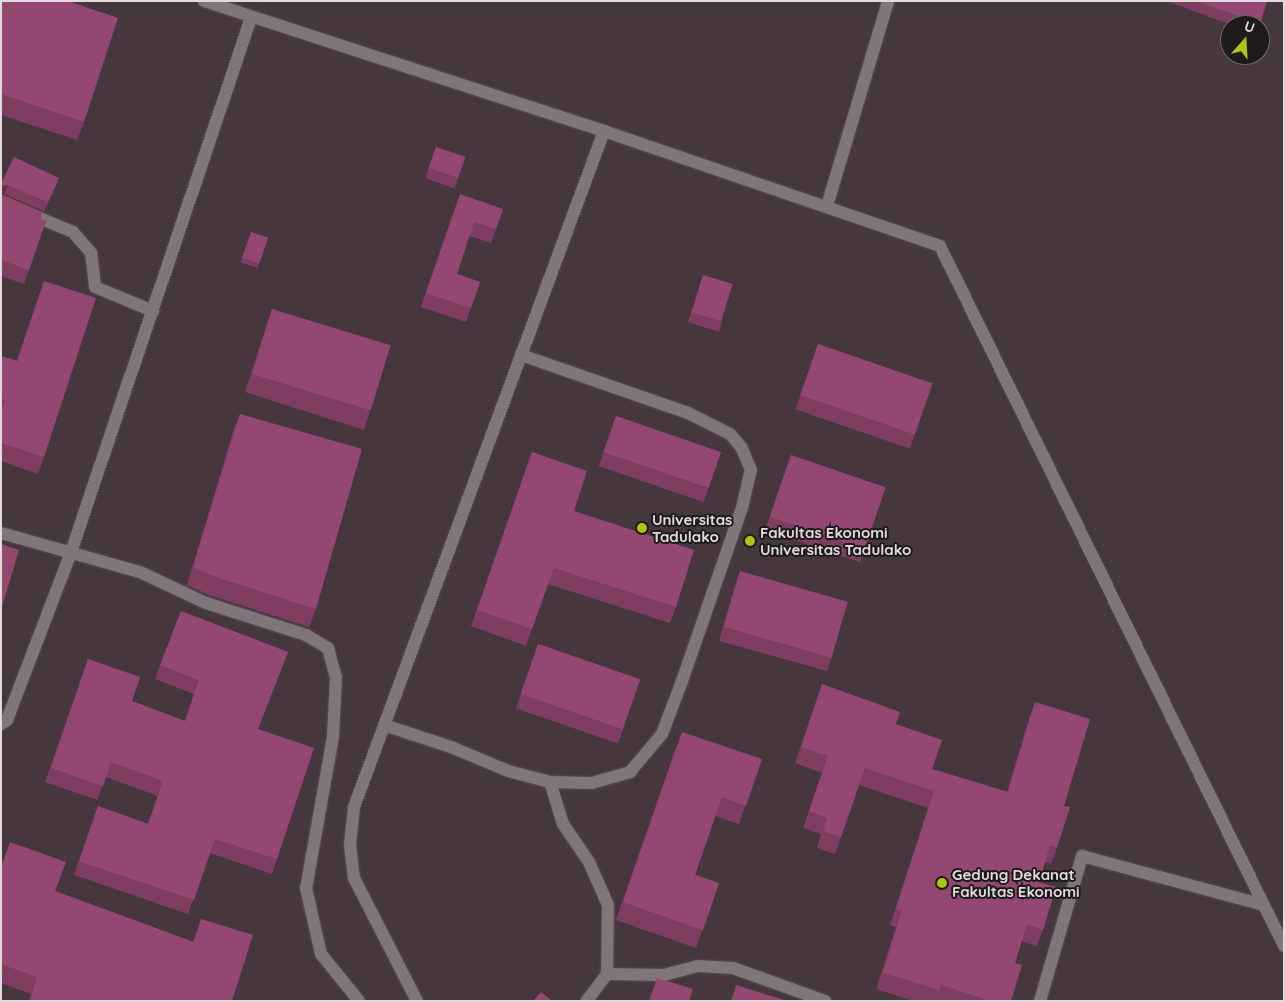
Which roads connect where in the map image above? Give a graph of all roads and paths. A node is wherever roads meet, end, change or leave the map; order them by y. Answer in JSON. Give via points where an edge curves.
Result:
{"nodes":[{"id":1,"x":204,"y":1,"type":"edge"},
{"id":2,"x":888,"y":1,"type":"edge"},
{"id":3,"x":252,"y":18,"type":"junction"},
{"id":4,"x":604,"y":131,"type":"junction"},
{"id":5,"x":1,"y":202,"type":"edge"},
{"id":6,"x":827,"y":206,"type":"junction"},
{"id":7,"x":153,"y":311,"type":"junction"},
{"id":8,"x":521,"y":355,"type":"junction"},
{"id":9,"x":1,"y":533,"type":"edge"},
{"id":10,"x":71,"y":552,"type":"junction"},
{"id":11,"x":1,"y":724,"type":"edge"},
{"id":12,"x":384,"y":725,"type":"junction"},
{"id":13,"x":550,"y":782,"type":"junction"},
{"id":14,"x":1263,"y":905,"type":"junction"},
{"id":15,"x":1284,"y":946,"type":"edge"},
{"id":16,"x":607,"y":974,"type":"junction"},
{"id":17,"x":359,"y":1001,"type":"edge"},
{"id":18,"x":417,"y":1001,"type":"edge"},
{"id":19,"x":587,"y":1001,"type":"edge"},
{"id":20,"x":824,"y":1001,"type":"edge"},
{"id":21,"x":1040,"y":1001,"type":"edge"}],
"edges":[{"from":1,"to":3,"type":"lane"},
{"from":2,"to":6,"type":"lane"},
{"from":3,"to":4,"type":"lane"},
{"from":3,"to":7,"type":"lane"},
{"from":4,"to":6,"type":"lane"},
{"from":4,"to":8,"type":"lane"},
{"from":5,"to":7,"type":"lane","via":[[73,232],[91,253],[95,288]]},
{"from":6,"to":14,"type":"lane","via":[[940,246]]},
{"from":7,"to":10,"type":"lane"},
{"from":8,"to":12,"type":"lane"},
{"from":8,"to":13,"type":"lane","via":[[688,413],[730,434],[741,447],[750,470],[742,508],[662,734],[630,772],[592,783]]},
{"from":9,"to":10,"type":"lane"},
{"from":10,"to":11,"type":"lane","via":[[7,720]]},
{"from":10,"to":17,"type":"lane","via":[[140,572],[206,603],[306,635],[328,648],[336,677],[333,738],[306,888],[321,954]]},
{"from":12,"to":13,"type":"lane","via":[[451,747],[508,771]]},
{"from":12,"to":18,"type":"lane","via":[[354,807],[350,845],[354,878]]},
{"from":13,"to":16,"type":"lane","via":[[563,824],[590,862],[608,905]]},
{"from":14,"to":15,"type":"lane"},
{"from":14,"to":21,"type":"lane","via":[[1082,856]]},
{"from":16,"to":19,"type":"lane"},
{"from":16,"to":20,"type":"lane","via":[[664,975],[697,966],[733,968]]}]}
